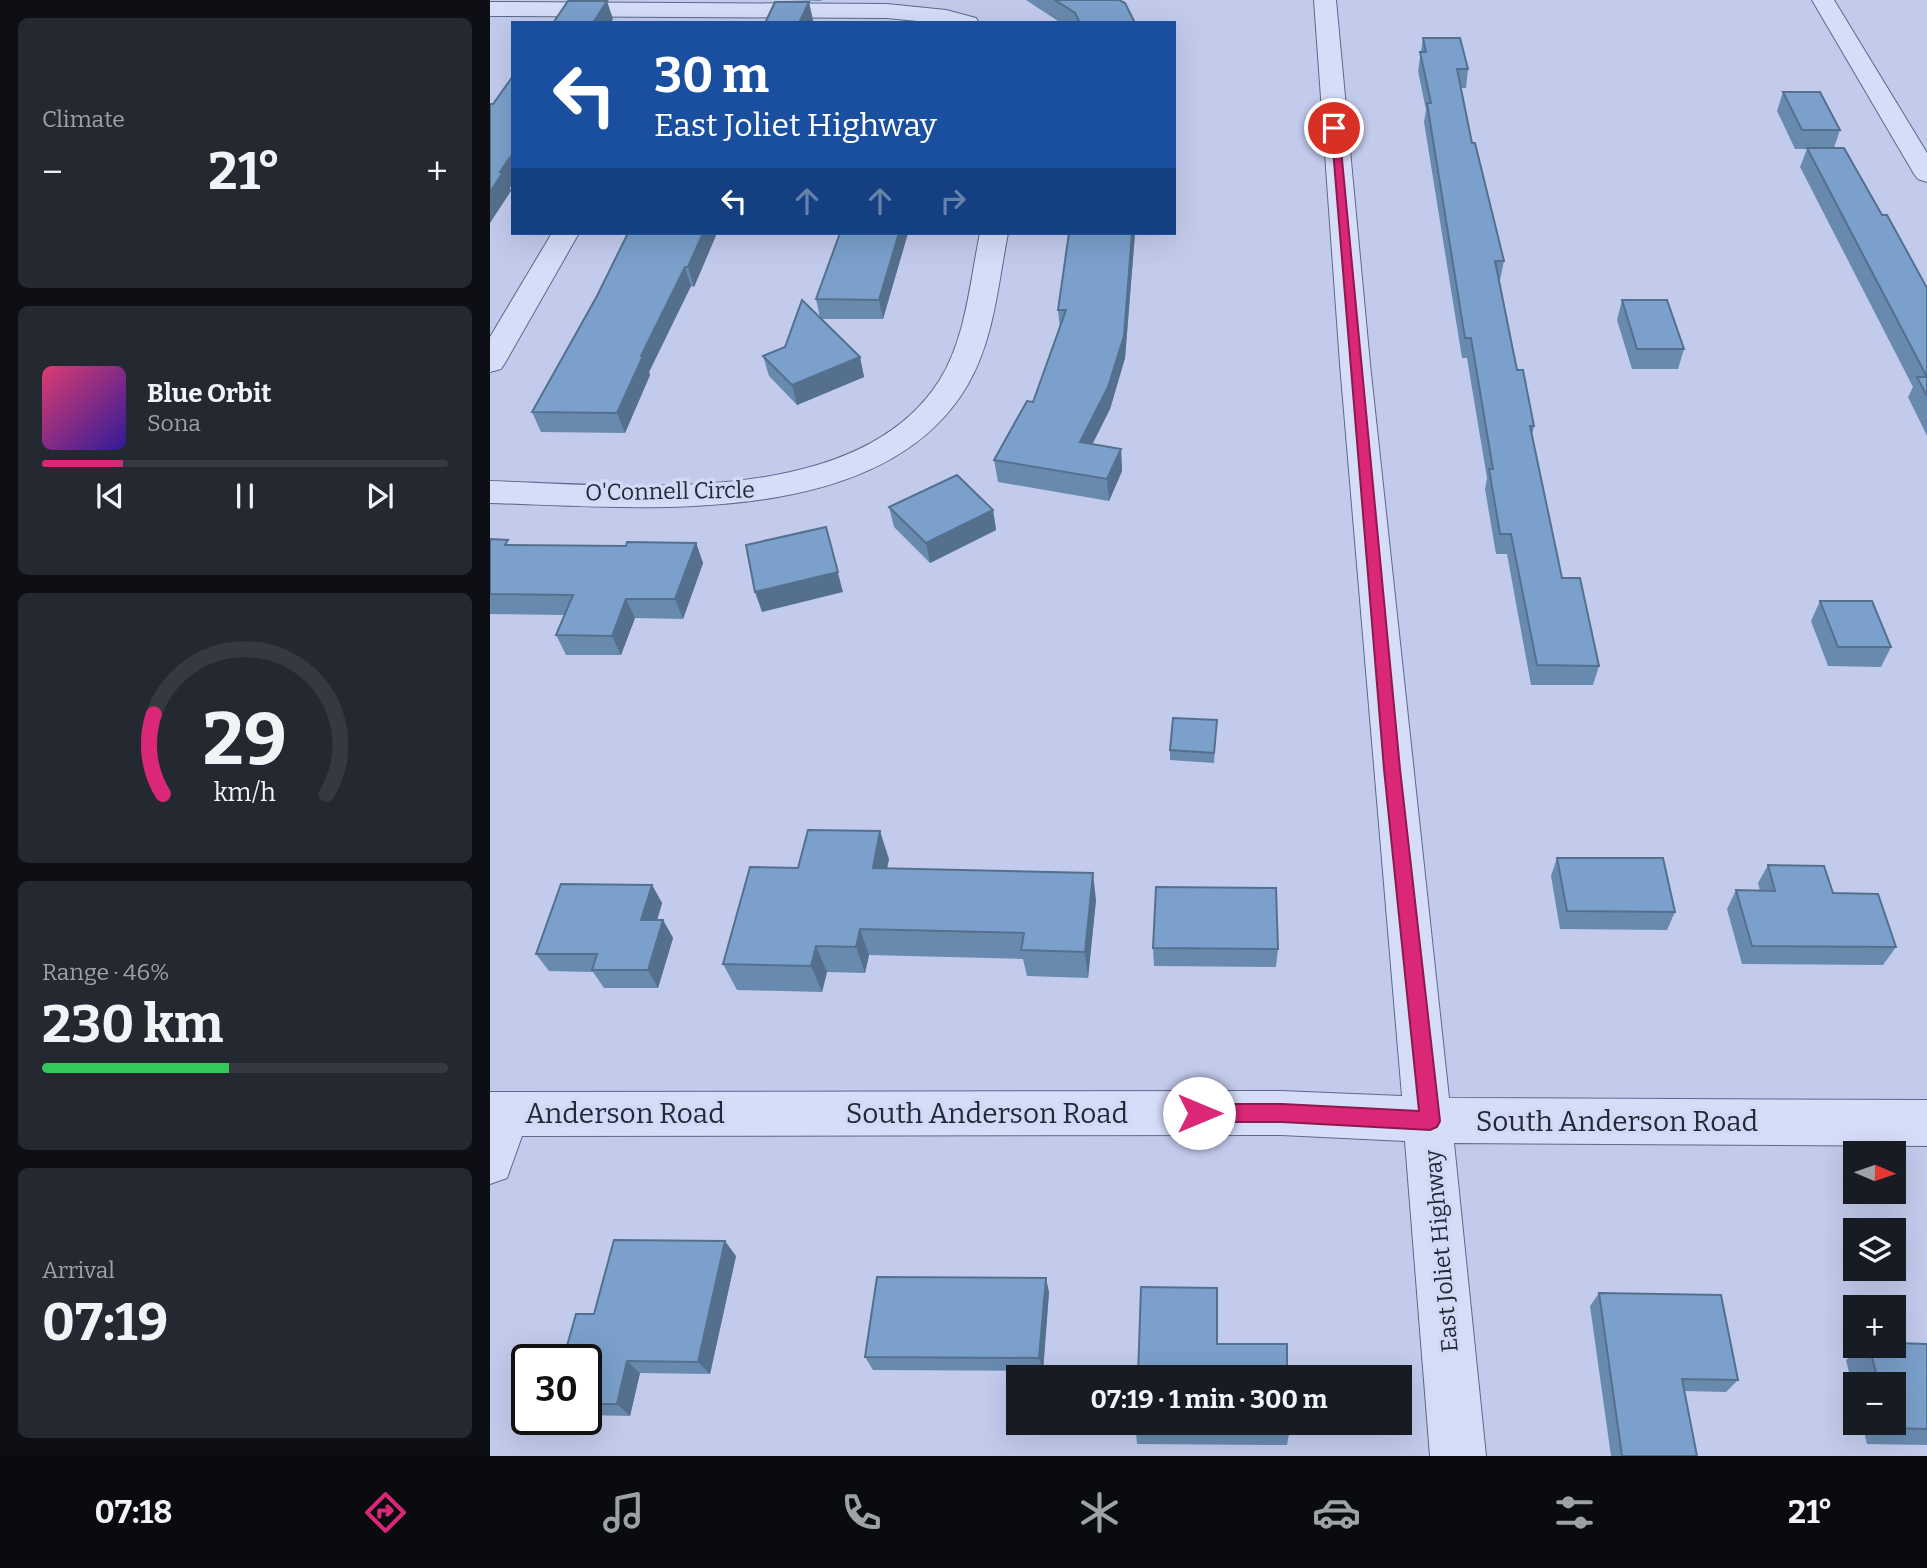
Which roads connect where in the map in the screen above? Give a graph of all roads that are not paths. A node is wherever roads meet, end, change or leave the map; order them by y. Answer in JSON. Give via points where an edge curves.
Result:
{"nodes":[{"id":1,"x":1325,"y":0,"type":"edge"},
{"id":2,"x":1823,"y":0,"type":"edge"},
{"id":3,"x":490,"y":9,"type":"edge"},
{"id":4,"x":694,"y":11,"type":"edge"},
{"id":5,"x":961,"y":21,"type":"edge"},
{"id":6,"x":1927,"y":174,"type":"edge"},
{"id":7,"x":564,"y":235,"type":"edge"},
{"id":8,"x":994,"y":235,"type":"edge"},
{"id":9,"x":490,"y":363,"type":"edge"},
{"id":10,"x":490,"y":492,"type":"edge"},
{"id":11,"x":761,"y":1113,"type":"joint"},
{"id":12,"x":498,"y":1114,"type":"edge"},
{"id":13,"x":1430,"y":1121,"type":"junction"},
{"id":14,"x":1927,"y":1123,"type":"edge"},
{"id":15,"x":490,"y":1161,"type":"edge"},
{"id":16,"x":1458,"y":1456,"type":"edge"}],
"edges":[{"from":1,"to":13,"type":"street","name":"East Joliet Highway","via":[[1392,769]]},
{"from":2,"to":6,"type":"street"},
{"from":3,"to":4,"type":"street"},
{"from":4,"to":5,"type":"street","via":[[887,11]]},
{"from":7,"to":9,"type":"street"},
{"from":8,"to":10,"type":"street","name":"O'Connell Circle","via":[[964,363],[951,389],[908,435],[872,456],[817,478],[723,493]]},
{"from":11,"to":12,"type":"street","name":"Anderson Road"},
{"from":11,"to":13,"type":"street","name":"South Anderson Road","via":[[1282,1113]]},
{"from":12,"to":15,"type":"street"},
{"from":13,"to":14,"type":"street","name":"South Anderson Road"},
{"from":13,"to":16,"type":"street","name":"East Joliet Highway"}]}
